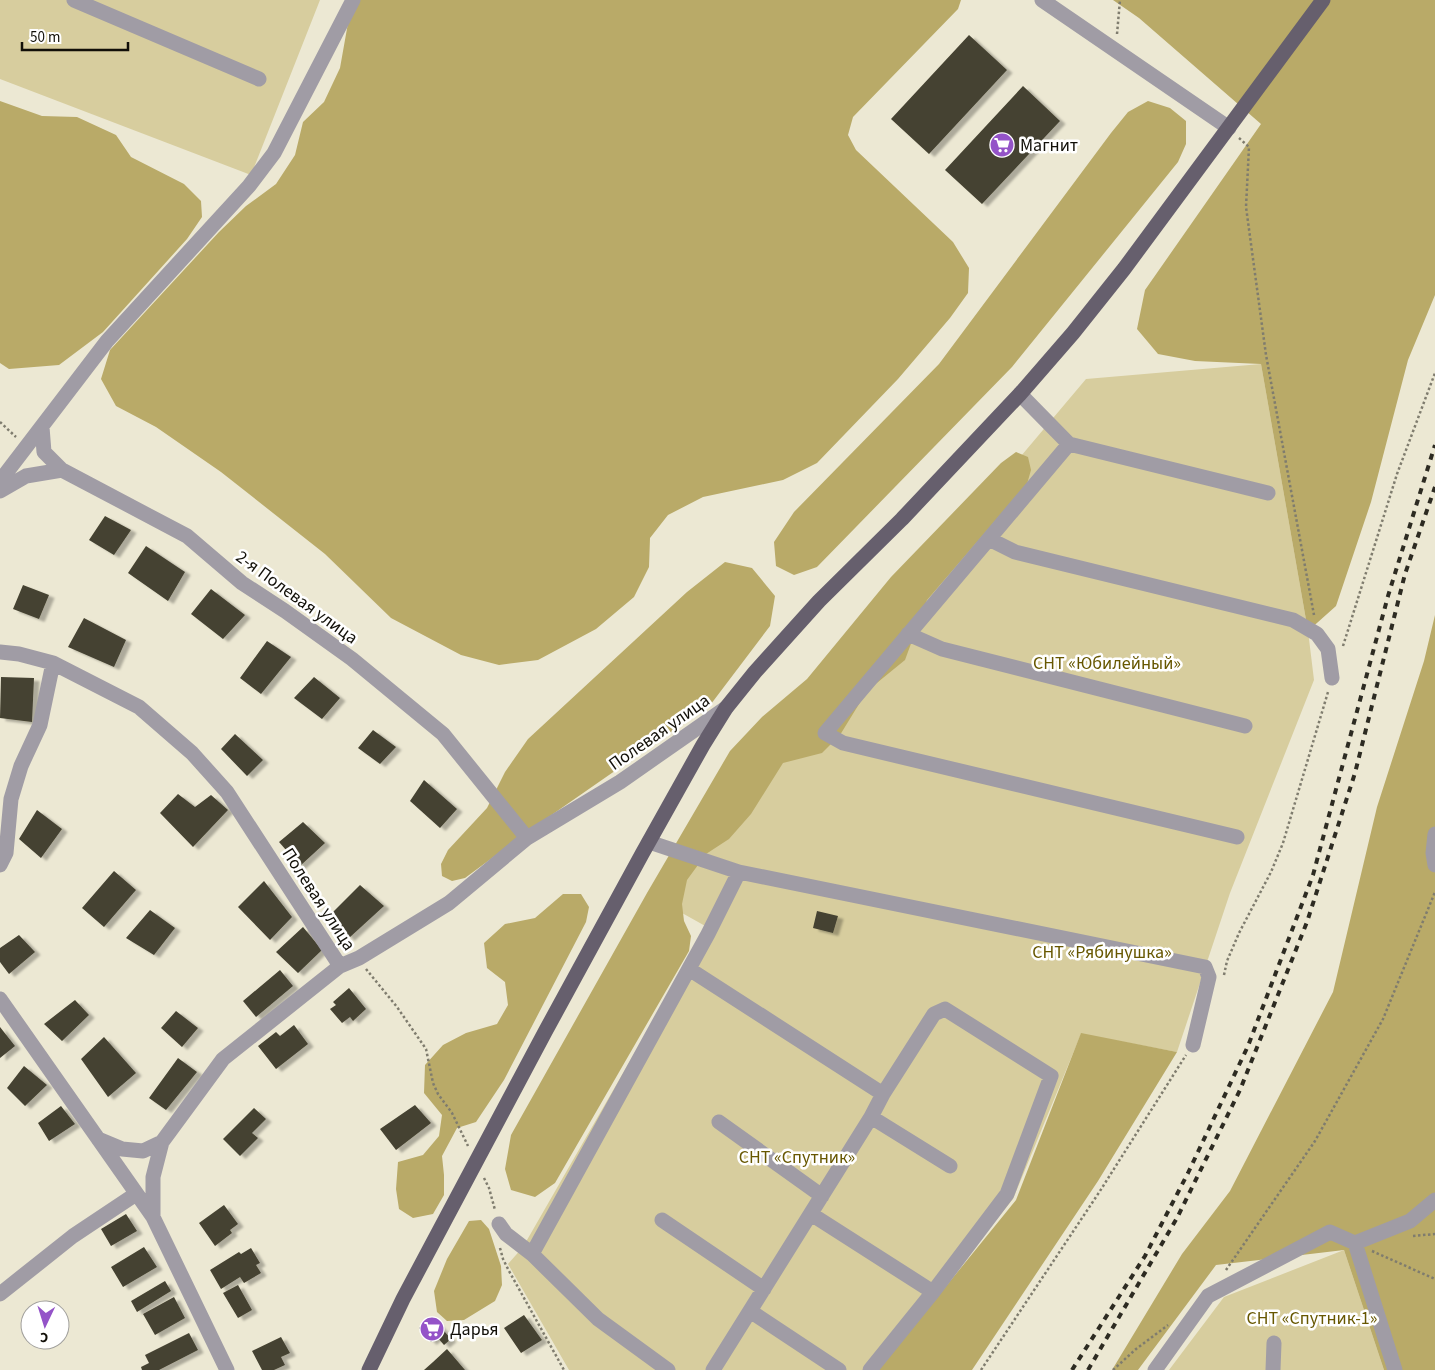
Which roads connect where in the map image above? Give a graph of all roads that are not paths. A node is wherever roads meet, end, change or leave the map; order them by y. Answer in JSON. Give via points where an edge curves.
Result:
{"nodes":[{"id":1,"x":74,"y":0,"type":"edge"},
{"id":2,"x":353,"y":0,"type":"edge"},
{"id":3,"x":1042,"y":0,"type":"edge"},
{"id":4,"x":1323,"y":0,"type":"edge"},
{"id":5,"x":259,"y":79,"type":"dead end"},
{"id":6,"x":1229,"y":128,"type":"junction"},
{"id":7,"x":1020,"y":394,"type":"junction"},
{"id":8,"x":42,"y":427,"type":"junction"},
{"id":9,"x":1069,"y":444,"type":"junction"},
{"id":10,"x":62,"y":470,"type":"junction"},
{"id":11,"x":0,"y":481,"type":"edge"},
{"id":12,"x":0,"y":490,"type":"edge"},
{"id":13,"x":1268,"y":493,"type":"dead end"},
{"id":14,"x":989,"y":539,"type":"junction"},
{"id":15,"x":908,"y":634,"type":"junction"},
{"id":16,"x":0,"y":652,"type":"edge"},
{"id":17,"x":53,"y":663,"type":"junction"},
{"id":18,"x":1332,"y":678,"type":"road end"},
{"id":19,"x":726,"y":708,"type":"junction"},
{"id":20,"x":1245,"y":726,"type":"dead end"},
{"id":21,"x":1435,"y":834,"type":"edge"},
{"id":22,"x":1237,"y":837,"type":"dead end"},
{"id":23,"x":527,"y":838,"type":"junction"},
{"id":24,"x":648,"y":842,"type":"junction"},
{"id":25,"x":0,"y":865,"type":"edge"},
{"id":26,"x":1435,"y":865,"type":"edge"},
{"id":27,"x":738,"y":872,"type":"junction"},
{"id":28,"x":340,"y":966,"type":"junction"},
{"id":29,"x":689,"y":969,"type":"junction"},
{"id":30,"x":0,"y":999,"type":"edge"},
{"id":31,"x":1192,"y":1046,"type":"road end"},
{"id":32,"x":882,"y":1094,"type":"junction"},
{"id":33,"x":871,"y":1117,"type":"junction"},
{"id":34,"x":719,"y":1122,"type":"dead end"},
{"id":35,"x":97,"y":1138,"type":"junction"},
{"id":36,"x":162,"y":1142,"type":"junction"},
{"id":37,"x":950,"y":1166,"type":"dead end"},
{"id":38,"x":136,"y":1194,"type":"junction"},
{"id":39,"x":822,"y":1196,"type":"junction"},
{"id":40,"x":1435,"y":1200,"type":"edge"},
{"id":41,"x":811,"y":1214,"type":"junction"},
{"id":42,"x":153,"y":1217,"type":"junction"},
{"id":43,"x":662,"y":1220,"type":"dead end"},
{"id":44,"x":499,"y":1224,"type":"road end"},
{"id":45,"x":1355,"y":1243,"type":"junction"},
{"id":46,"x":532,"y":1254,"type":"junction"},
{"id":47,"x":764,"y":1289,"type":"junction"},
{"id":48,"x":933,"y":1292,"type":"junction"},
{"id":49,"x":0,"y":1294,"type":"edge"},
{"id":50,"x":750,"y":1311,"type":"junction"},
{"id":51,"x":1274,"y":1343,"type":"dead end"},
{"id":52,"x":227,"y":1370,"type":"edge"},
{"id":53,"x":369,"y":1370,"type":"edge"},
{"id":54,"x":668,"y":1370,"type":"edge"},
{"id":55,"x":713,"y":1370,"type":"edge"},
{"id":56,"x":839,"y":1370,"type":"edge"},
{"id":57,"x":870,"y":1370,"type":"edge"},
{"id":58,"x":1155,"y":1370,"type":"edge"},
{"id":59,"x":1273,"y":1370,"type":"edge"},
{"id":60,"x":1395,"y":1370,"type":"edge"}],
"edges":[{"from":1,"to":5,"type":"street"},
{"from":2,"to":8,"type":"street","via":[[274,153],[249,186],[107,341]]},
{"from":3,"to":6,"type":"street"},
{"from":4,"to":6,"type":"main road"},
{"from":6,"to":7,"type":"main road","via":[[1124,269]]},
{"from":7,"to":9,"type":"street"},
{"from":7,"to":19,"type":"main road","via":[[819,601]]},
{"from":8,"to":10,"type":"street","name":"2-я Полевая улица","via":[[44,452]]},
{"from":8,"to":11,"type":"street"},
{"from":9,"to":13,"type":"street"},
{"from":9,"to":14,"type":"street"},
{"from":10,"to":12,"type":"street","via":[[26,476]]},
{"from":10,"to":23,"type":"street","name":"2-я Полевая улица","via":[[187,536],[242,583],[352,659],[443,734]]},
{"from":14,"to":15,"type":"street"},
{"from":14,"to":18,"type":"street","via":[[1015,552],[1293,620],[1317,634],[1328,649]]},
{"from":15,"to":20,"type":"street","via":[[942,649]]},
{"from":15,"to":22,"type":"street","via":[[825,733],[843,743]]},
{"from":16,"to":17,"type":"street","name":"Полевая улица"},
{"from":17,"to":25,"type":"street","via":[[40,725],[21,766],[11,799],[6,853]]},
{"from":17,"to":28,"type":"street","name":"Полевая улица","via":[[139,707],[192,753],[227,792]]},
{"from":19,"to":23,"type":"street","name":"Полевая улица","via":[[620,782]]},
{"from":19,"to":24,"type":"main road"},
{"from":21,"to":26,"type":"street"},
{"from":23,"to":28,"type":"street","name":"Полевая улица","via":[[449,903],[359,958]]},
{"from":24,"to":27,"type":"street"},
{"from":24,"to":53,"type":"main road","via":[[476,1162]]},
{"from":27,"to":29,"type":"street"},
{"from":27,"to":31,"type":"street","via":[[1205,967],[1209,977]]},
{"from":28,"to":36,"type":"street","via":[[223,1059]]},
{"from":29,"to":32,"type":"street"},
{"from":29,"to":46,"type":"street"},
{"from":30,"to":35,"type":"street"},
{"from":32,"to":33,"type":"street"},
{"from":32,"to":48,"type":"street","via":[[934,1014],[945,1009],[1051,1076],[1007,1194]]},
{"from":33,"to":37,"type":"street"},
{"from":33,"to":39,"type":"street"},
{"from":34,"to":39,"type":"street"},
{"from":35,"to":36,"type":"street","via":[[122,1149],[143,1151]]},
{"from":35,"to":38,"type":"street"},
{"from":36,"to":42,"type":"street","via":[[153,1177]]},
{"from":38,"to":42,"type":"street"},
{"from":38,"to":49,"type":"street","via":[[73,1236]]},
{"from":39,"to":41,"type":"street"},
{"from":40,"to":45,"type":"street","via":[[1410,1221]]},
{"from":41,"to":47,"type":"street"},
{"from":41,"to":48,"type":"street"},
{"from":42,"to":52,"type":"street"},
{"from":43,"to":47,"type":"street"},
{"from":44,"to":46,"type":"street","via":[[506,1234]]},
{"from":45,"to":58,"type":"street","via":[[1330,1232],[1208,1296]]},
{"from":45,"to":60,"type":"street"},
{"from":46,"to":54,"type":"street","via":[[598,1319]]},
{"from":47,"to":50,"type":"street"},
{"from":48,"to":57,"type":"street"},
{"from":50,"to":55,"type":"street"},
{"from":50,"to":56,"type":"street"},
{"from":51,"to":59,"type":"street"}]}
